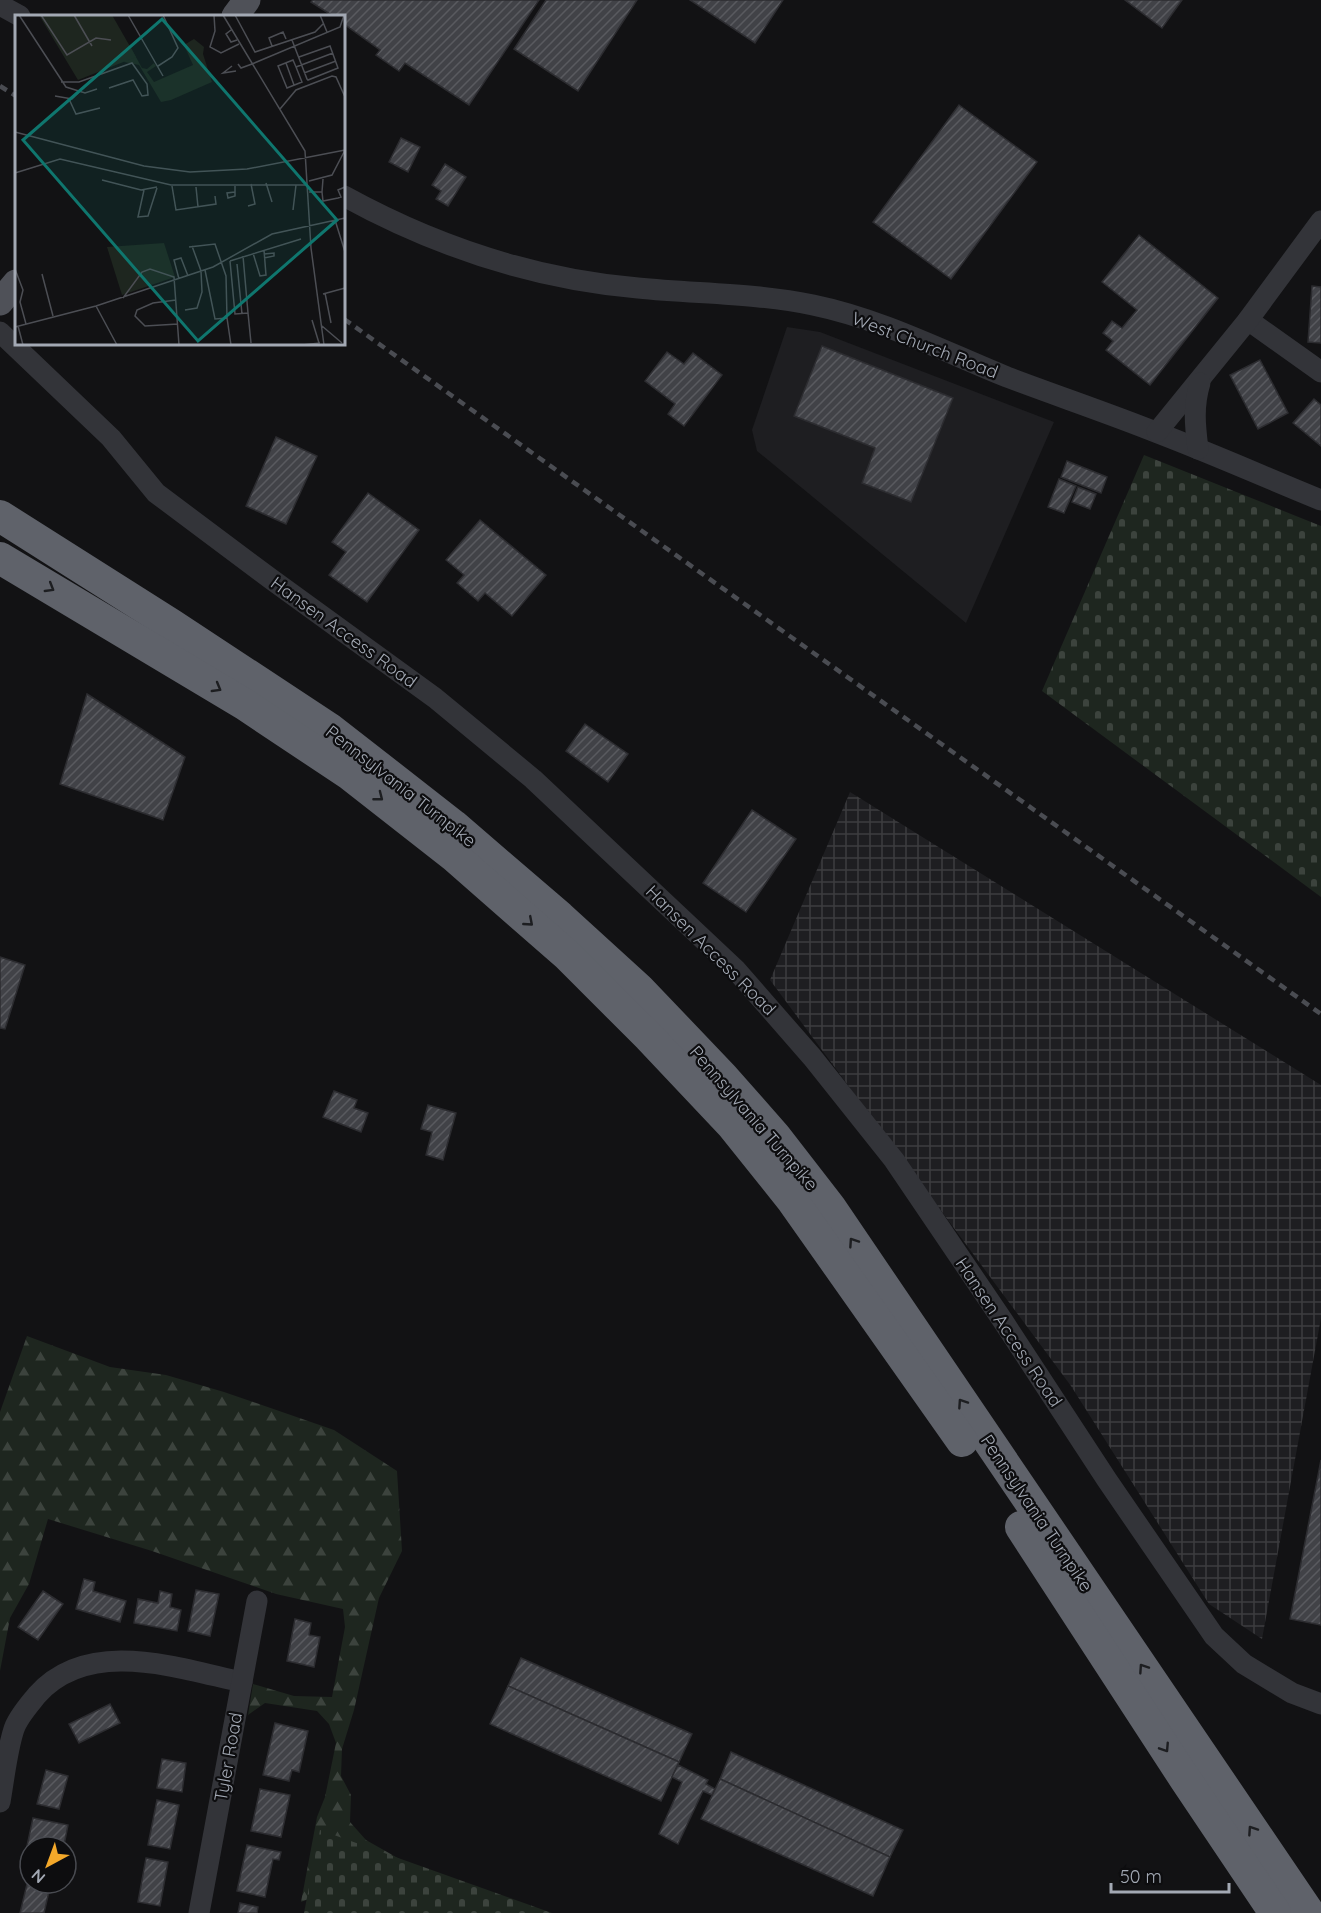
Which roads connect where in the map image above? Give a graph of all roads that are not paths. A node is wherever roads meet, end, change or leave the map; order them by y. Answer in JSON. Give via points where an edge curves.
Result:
{"nodes":[{"id":1,"x":247,"y":0,"type":"edge"},
{"id":2,"x":0,"y":5,"type":"edge"},
{"id":3,"x":18,"y":15,"type":"edge"},
{"id":4,"x":235,"y":15,"type":"edge"},
{"id":5,"x":345,"y":196,"type":"edge"},
{"id":6,"x":1321,"y":221,"type":"edge"},
{"id":7,"x":15,"y":284,"type":"edge"},
{"id":8,"x":0,"y":302,"type":"edge"},
{"id":9,"x":1248,"y":320,"type":"junction"},
{"id":10,"x":0,"y":332,"type":"edge"},
{"id":11,"x":1321,"y":372,"type":"edge"},
{"id":12,"x":1202,"y":376,"type":"junction"},
{"id":13,"x":1157,"y":432,"type":"junction"},
{"id":14,"x":1198,"y":449,"type":"junction"},
{"id":15,"x":1321,"y":500,"type":"edge"},
{"id":16,"x":0,"y":516,"type":"edge"},
{"id":17,"x":0,"y":558,"type":"edge"},
{"id":18,"x":257,"y":1601,"type":"dead end"},
{"id":19,"x":242,"y":1682,"type":"junction"},
{"id":20,"x":1321,"y":1704,"type":"edge"},
{"id":21,"x":1185,"y":1779,"type":"junction"},
{"id":22,"x":0,"y":1802,"type":"edge"},
{"id":23,"x":199,"y":1913,"type":"edge"},
{"id":24,"x":1255,"y":1913,"type":"edge"},
{"id":25,"x":1275,"y":1913,"type":"edge"},
{"id":26,"x":1309,"y":1913,"type":"edge"}],
"edges":[{"from":1,"to":4,"type":"main road"},
{"from":2,"to":3,"type":"street"},
{"from":5,"to":13,"type":"street","name":"West Church Road","via":[[455,247],[560,277],[638,288],[770,298],[850,315]]},
{"from":6,"to":9,"type":"street"},
{"from":7,"to":8,"type":"main road"},
{"from":9,"to":11,"type":"street"},
{"from":9,"to":12,"type":"street"},
{"from":10,"to":20,"type":"street","name":"Hansen Access Road","via":[[111,438],[156,493],[435,698],[533,779],[736,970],[894,1160],[1214,1636],[1244,1664],[1292,1693]]},
{"from":12,"to":13,"type":"street"},
{"from":12,"to":14,"type":"street","via":[[1194,417]]},
{"from":13,"to":14,"type":"street","name":"West Church Road"},
{"from":14,"to":15,"type":"street","name":"West Church Road"},
{"from":26,"to":16,"type":"highway","name":"Pennsylvania Turnpike","one_way":true,"via":[[830,1207],[723,1077],[639,989],[560,917],[453,825],[330,729]]},
{"from":17,"to":21,"type":"highway","name":"Pennsylvania Turnpike","one_way":true,"via":[[244,704],[349,774],[455,857],[567,955],[649,1037],[732,1125],[792,1200],[995,1487]]},
{"from":18,"to":19,"type":"street","name":"Tyler Road"},
{"from":19,"to":22,"type":"street","via":[[126,1660],[96,1662],[68,1672],[47,1684],[14,1728]]},
{"from":19,"to":23,"type":"street","name":"Tyler Road"},
{"from":21,"to":24,"type":"highway"},
{"from":21,"to":25,"type":"highway","name":"Pennsylvania Turnpike"}]}
